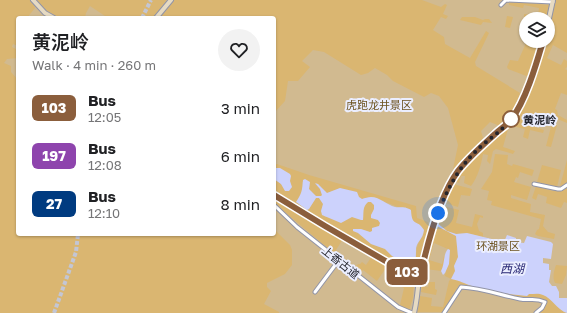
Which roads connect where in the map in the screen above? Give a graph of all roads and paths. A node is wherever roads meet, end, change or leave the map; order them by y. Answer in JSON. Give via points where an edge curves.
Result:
{"nodes":[{"id":1,"x":33,"y":0,"type":"edge"},
{"id":2,"x":171,"y":0,"type":"edge"},
{"id":3,"x":553,"y":1,"type":"edge"},
{"id":4,"x":501,"y":5,"type":"dead end"},
{"id":5,"x":550,"y":12,"type":"edge"},
{"id":6,"x":50,"y":16,"type":"edge"},
{"id":7,"x":158,"y":16,"type":"edge"},
{"id":8,"x":542,"y":48,"type":"edge"},
{"id":9,"x":534,"y":184,"type":"dead end"},
{"id":10,"x":567,"y":185,"type":"edge"},
{"id":11,"x":276,"y":196,"type":"edge"},
{"id":12,"x":276,"y":207,"type":"edge"},
{"id":13,"x":339,"y":260,"type":"junction"},
{"id":14,"x":420,"y":277,"type":"junction"},
{"id":15,"x":315,"y":292,"type":"dead end"},
{"id":16,"x":413,"y":313,"type":"edge"},
{"id":17,"x":444,"y":313,"type":"edge"},
{"id":18,"x":536,"y":313,"type":"edge"}],
"edges":[{"from":1,"to":6,"type":"street"},
{"from":2,"to":7,"type":"street"},
{"from":3,"to":4,"type":"street","via":[[506,0]]},
{"from":3,"to":5,"type":"street"},
{"from":8,"to":14,"type":"street","via":[[521,102],[511,119],[473,154],[451,182],[426,249]]},
{"from":9,"to":10,"type":"street","via":[[558,189]]},
{"from":11,"to":14,"type":"street","via":[[383,260]]},
{"from":12,"to":13,"type":"street","name":"上香古道"},
{"from":13,"to":15,"type":"street"},
{"from":13,"to":16,"type":"street","name":"上香古道","via":[[398,307]]},
{"from":14,"to":16,"type":"street"},
{"from":17,"to":18,"type":"street","via":[[461,287],[522,299],[536,298],[545,302]]}]}
